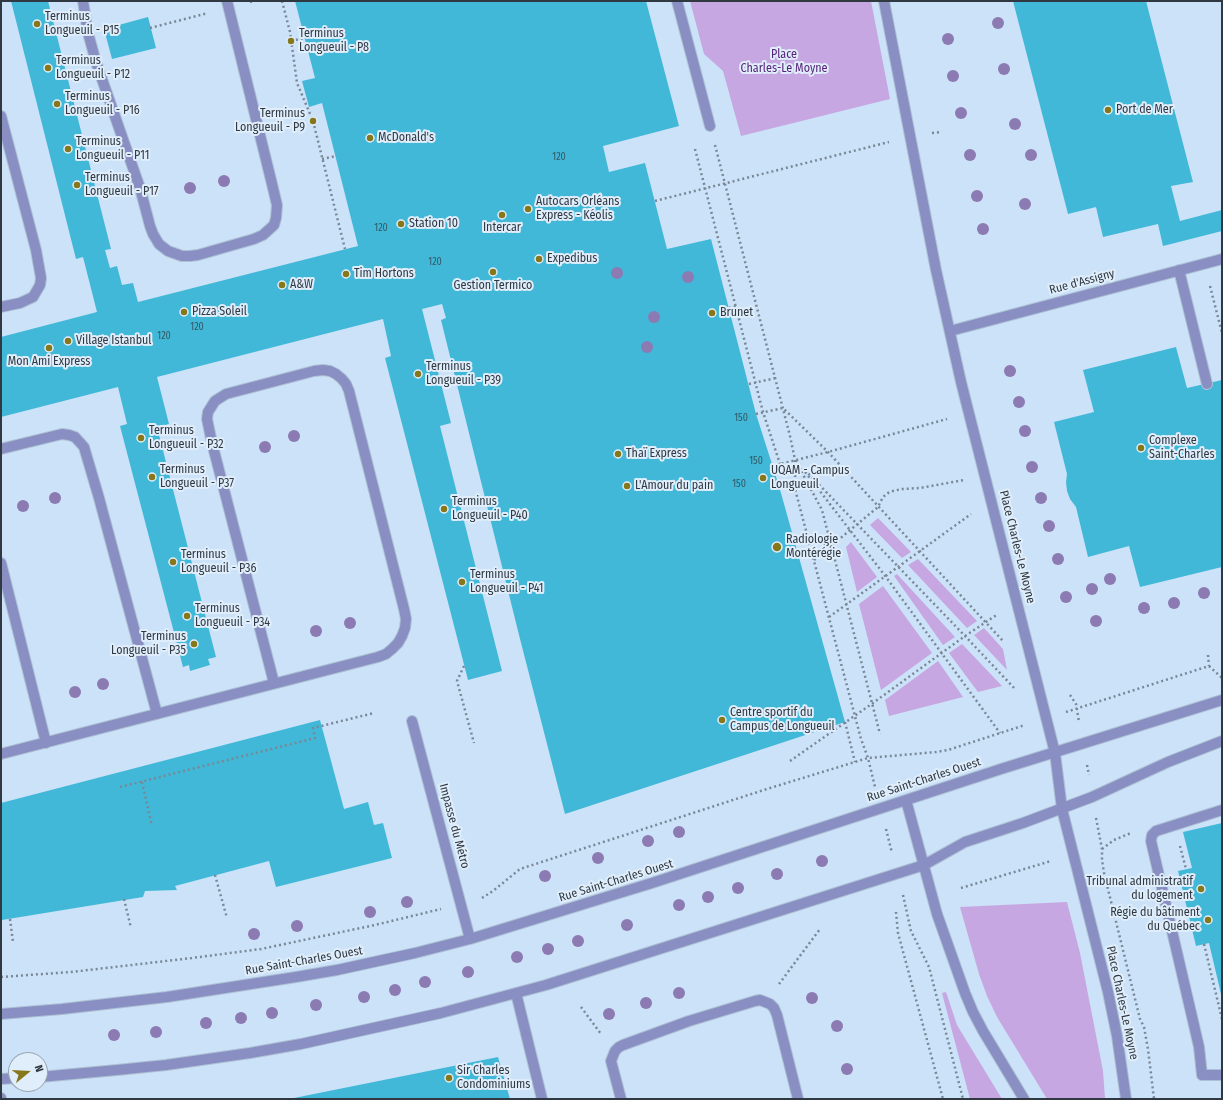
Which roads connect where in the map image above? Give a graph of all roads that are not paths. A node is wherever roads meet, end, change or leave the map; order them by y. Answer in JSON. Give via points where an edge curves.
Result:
{"nodes":[{"id":1,"x":83,"y":1,"type":"edge"},
{"id":2,"x":678,"y":1,"type":"edge"},
{"id":3,"x":884,"y":1,"type":"edge"},
{"id":4,"x":228,"y":4,"type":"edge"},
{"id":5,"x":1,"y":116,"type":"edge"},
{"id":6,"x":710,"y":126,"type":"dead end"},
{"id":7,"x":1222,"y":259,"type":"edge"},
{"id":8,"x":1179,"y":270,"type":"junction"},
{"id":9,"x":1,"y":307,"type":"edge"},
{"id":10,"x":950,"y":331,"type":"junction"},
{"id":11,"x":1207,"y":384,"type":"dead end"},
{"id":12,"x":1,"y":449,"type":"edge"},
{"id":13,"x":1,"y":563,"type":"edge"},
{"id":14,"x":274,"y":683,"type":"junction"},
{"id":15,"x":1222,"y":700,"type":"edge"},
{"id":16,"x":156,"y":714,"type":"junction"},
{"id":17,"x":412,"y":721,"type":"dead end"},
{"id":18,"x":1222,"y":741,"type":"edge"},
{"id":19,"x":46,"y":743,"type":"junction"},
{"id":20,"x":1055,"y":753,"type":"junction"},
{"id":21,"x":1,"y":754,"type":"edge"},
{"id":22,"x":906,"y":800,"type":"junction"},
{"id":23,"x":1062,"y":809,"type":"junction"},
{"id":24,"x":1222,"y":810,"type":"edge"},
{"id":25,"x":924,"y":865,"type":"junction"},
{"id":26,"x":470,"y":939,"type":"junction"},
{"id":27,"x":516,"y":993,"type":"junction"},
{"id":28,"x":1,"y":1014,"type":"edge"},
{"id":29,"x":1222,"y":1075,"type":"edge"},
{"id":30,"x":48,"y":1076,"type":"edge"},
{"id":31,"x":542,"y":1099,"type":"edge"},
{"id":32,"x":621,"y":1099,"type":"edge"},
{"id":33,"x":798,"y":1099,"type":"edge"},
{"id":34,"x":1024,"y":1099,"type":"edge"},
{"id":35,"x":1126,"y":1099,"type":"edge"}],
"edges":[{"from":1,"to":4,"type":"street","via":[[96,62],[140,188],[150,226],[156,240],[162,246],[182,256],[198,255],[256,238],[269,230],[276,218],[277,205]]},
{"from":2,"to":6,"type":"street"},
{"from":3,"to":10,"type":"street","name":"Place Charles-Le Moyne"},
{"from":5,"to":9,"type":"street","via":[[41,278],[33,297]]},
{"from":7,"to":8,"type":"street","name":"Rue d'Assigny"},
{"from":8,"to":10,"type":"street","name":"Rue d'Assigny"},
{"from":8,"to":11,"type":"street"},
{"from":10,"to":20,"type":"street","name":"Place Charles-Le Moyne"},
{"from":12,"to":16,"type":"street","via":[[62,434],[75,437],[84,447]]},
{"from":13,"to":19,"type":"street"},
{"from":14,"to":14,"type":"street","via":[[386,654],[398,643],[405,628],[404,609],[349,391],[342,379],[330,371],[314,371],[226,394],[215,401],[208,412],[212,443]]},
{"from":14,"to":16,"type":"street"},
{"from":15,"to":20,"type":"street","name":"Rue Saint-Charles Ouest"},
{"from":16,"to":19,"type":"street"},
{"from":17,"to":26,"type":"street","name":"Impasse du Métro"},
{"from":18,"to":23,"type":"street"},
{"from":19,"to":21,"type":"street"},
{"from":20,"to":22,"type":"street","name":"Rue Saint-Charles Ouest"},
{"from":20,"to":23,"type":"street","name":"Place Charles-Le Moyne"},
{"from":22,"to":25,"type":"street"},
{"from":22,"to":26,"type":"street","name":"Rue Saint-Charles Ouest"},
{"from":23,"to":25,"type":"street","via":[[965,842]]},
{"from":23,"to":35,"type":"street","name":"Place Charles-Le Moyne","via":[[1118,1036]]},
{"from":24,"to":29,"type":"street","via":[[1156,831],[1151,838],[1199,1047],[1202,1076]]},
{"from":25,"to":27,"type":"street"},
{"from":25,"to":34,"type":"street","via":[[937,914],[973,1012]]},
{"from":26,"to":28,"type":"street","name":"Rue Saint-Charles Ouest","via":[[296,977],[166,997]]},
{"from":27,"to":30,"type":"street","via":[[441,1013],[301,1044],[166,1065]]},
{"from":27,"to":31,"type":"street"},
{"from":32,"to":33,"type":"street","via":[[611,1060],[619,1047],[689,1021],[760,1000],[770,1004],[777,1015]]}]}
